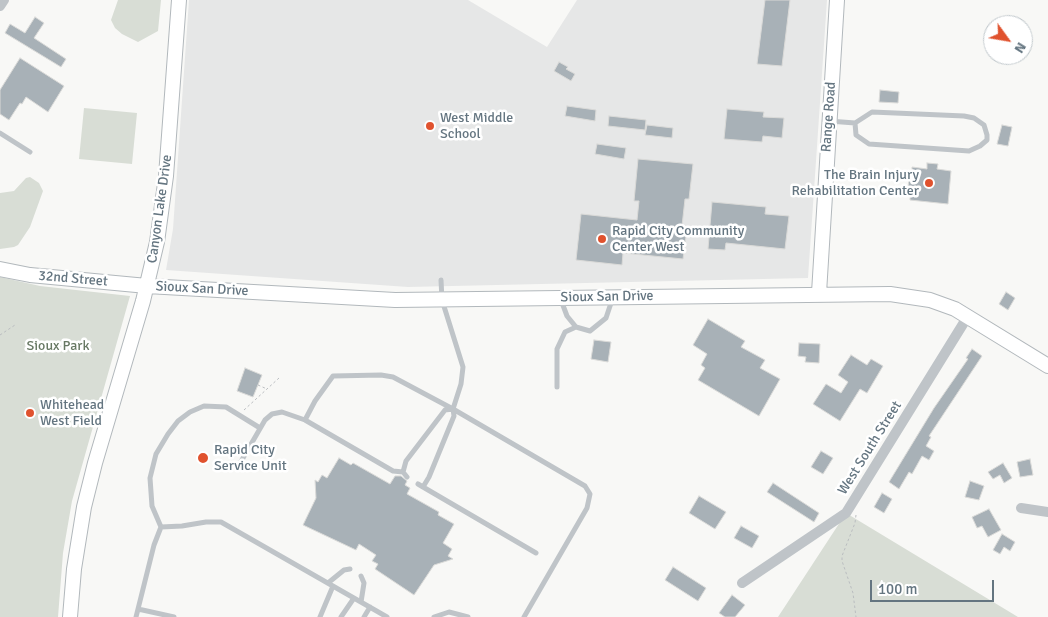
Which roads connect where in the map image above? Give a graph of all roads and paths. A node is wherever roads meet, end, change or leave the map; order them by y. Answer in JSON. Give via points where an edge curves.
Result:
{"nodes":[{"id":1,"x":4,"y":0,"type":"edge"},
{"id":2,"x":179,"y":0,"type":"edge"},
{"id":3,"x":837,"y":0,"type":"edge"},
{"id":4,"x":0,"y":6,"type":"edge"},
{"id":5,"x":829,"y":121,"type":"junction"},
{"id":6,"x":855,"y":123,"type":"junction"},
{"id":7,"x":0,"y":133,"type":"edge"},
{"id":8,"x":30,"y":152,"type":"dead end"},
{"id":9,"x":0,"y":269,"type":"edge"},
{"id":10,"x":441,"y":280,"type":"dead end"},
{"id":11,"x":147,"y":286,"type":"junction"},
{"id":12,"x":819,"y":294,"type":"junction"},
{"id":13,"x":613,"y":297,"type":"junction"},
{"id":14,"x":560,"y":298,"type":"junction"},
{"id":15,"x":442,"y":300,"type":"junction"},
{"id":16,"x":968,"y":316,"type":"junction"},
{"id":17,"x":15,"y":325,"type":"dead end"},
{"id":18,"x":576,"y":327,"type":"junction"},
{"id":19,"x":0,"y":335,"type":"edge"},
{"id":20,"x":1048,"y":366,"type":"edge"},
{"id":21,"x":279,"y":378,"type":"dead end"},
{"id":22,"x":258,"y":385,"type":"dead end"},
{"id":23,"x":557,"y":387,"type":"dead end"},
{"id":24,"x":267,"y":389,"type":"junction"},
{"id":25,"x":453,"y":409,"type":"junction"},
{"id":26,"x":235,"y":412,"type":"junction"},
{"id":27,"x":305,"y":420,"type":"junction"},
{"id":28,"x":260,"y":428,"type":"junction"},
{"id":29,"x":239,"y":465,"type":"dead end"},
{"id":30,"x":403,"y":472,"type":"junction"},
{"id":31,"x":408,"y":477,"type":"dead end"},
{"id":32,"x":851,"y":506,"type":"junction"},
{"id":33,"x":1021,"y":508,"type":"dead end"},
{"id":34,"x":1048,"y":512,"type":"edge"},
{"id":35,"x":161,"y":527,"type":"junction"},
{"id":36,"x":536,"y":553,"type":"dead end"},
{"id":37,"x":350,"y":569,"type":"dead end"},
{"id":38,"x":361,"y":576,"type":"dead end"},
{"id":39,"x":742,"y":583,"type":"dead end"},
{"id":40,"x":331,"y":584,"type":"junction"},
{"id":41,"x":354,"y":598,"type":"junction"},
{"id":42,"x":360,"y":602,"type":"junction"},
{"id":43,"x":370,"y":607,"type":"junction"},
{"id":44,"x":138,"y":609,"type":"junction"},
{"id":45,"x":70,"y":617,"type":"edge"},
{"id":46,"x":136,"y":617,"type":"edge"},
{"id":47,"x":174,"y":617,"type":"edge"},
{"id":48,"x":320,"y":617,"type":"edge"},
{"id":49,"x":341,"y":617,"type":"edge"},
{"id":50,"x":364,"y":617,"type":"edge"},
{"id":51,"x":387,"y":617,"type":"edge"},
{"id":52,"x":434,"y":617,"type":"edge"},
{"id":53,"x":468,"y":617,"type":"edge"},
{"id":54,"x":524,"y":617,"type":"edge"},
{"id":55,"x":856,"y":617,"type":"edge"}],
"edges":[{"from":1,"to":4,"type":"street"},
{"from":2,"to":11,"type":"street","name":"Canyon Lake Drive","via":[[166,176]]},
{"from":3,"to":5,"type":"street","name":"Range Road"},
{"from":5,"to":6,"type":"lane"},
{"from":5,"to":12,"type":"street","name":"Range Road"},
{"from":6,"to":6,"type":"lane","via":[[872,112],[964,116],[984,124],[987,135],[980,146],[969,151],[870,144],[856,135]]},
{"from":7,"to":8,"type":"lane"},
{"from":9,"to":11,"type":"street","name":"32nd Street","via":[[30,275]]},
{"from":10,"to":15,"type":"lane"},
{"from":11,"to":15,"type":"street","name":"Sioux San Drive"},
{"from":11,"to":45,"type":"street","name":"Canyon Lake Drive","via":[[87,493],[79,530]]},
{"from":12,"to":13,"type":"street","name":"Sioux San Drive"},
{"from":12,"to":16,"type":"street","name":"Sioux San Drive","via":[[916,297]]},
{"from":13,"to":14,"type":"street","name":"Sioux San Drive"},
{"from":13,"to":18,"type":"lane","via":[[606,318],[593,330]]},
{"from":14,"to":15,"type":"street","name":"Sioux San Drive"},
{"from":14,"to":18,"type":"lane","via":[[567,316]]},
{"from":15,"to":25,"type":"lane","via":[[463,367]]},
{"from":16,"to":20,"type":"street","name":"Sioux San Drive"},
{"from":16,"to":32,"type":"street","name":"West South Street"},
{"from":17,"to":19,"type":"path"},
{"from":18,"to":23,"type":"lane","via":[[565,332],[557,349]]},
{"from":21,"to":24,"type":"path"},
{"from":22,"to":24,"type":"path"},
{"from":24,"to":26,"type":"path","via":[[244,410]]},
{"from":25,"to":27,"type":"lane","via":[[393,377],[333,376]]},
{"from":25,"to":30,"type":"lane","via":[[445,410],[434,423],[406,461]]},
{"from":25,"to":36,"type":"lane","via":[[454,416],[420,486]]},
{"from":25,"to":54,"type":"lane","via":[[585,486],[590,494],[588,508]]},
{"from":26,"to":28,"type":"lane"},
{"from":26,"to":35,"type":"lane","via":[[226,407],[204,406],[178,421],[168,434],[156,454],[150,478],[152,506]]},
{"from":27,"to":28,"type":"lane","via":[[282,412],[272,414]]},
{"from":27,"to":30,"type":"lane","via":[[393,471]]},
{"from":28,"to":29,"type":"lane"},
{"from":30,"to":31,"type":"lane"},
{"from":32,"to":39,"type":"street","name":"West South Street","via":[[846,513]]},
{"from":32,"to":55,"type":"path","via":[[856,513],[855,523],[842,561],[853,593]]},
{"from":33,"to":34,"type":"street"},
{"from":35,"to":40,"type":"lane","via":[[221,522]]},
{"from":35,"to":44,"type":"lane"},
{"from":37,"to":40,"type":"lane","via":[[344,570]]},
{"from":38,"to":42,"type":"lane","via":[[364,583]]},
{"from":40,"to":41,"type":"lane"},
{"from":40,"to":48,"type":"lane"},
{"from":41,"to":42,"type":"lane"},
{"from":41,"to":49,"type":"lane"},
{"from":42,"to":43,"type":"lane"},
{"from":43,"to":50,"type":"lane"},
{"from":43,"to":51,"type":"lane"},
{"from":44,"to":46,"type":"lane"},
{"from":44,"to":47,"type":"lane"},
{"from":52,"to":53,"type":"lane","via":[[449,612]]}]}
